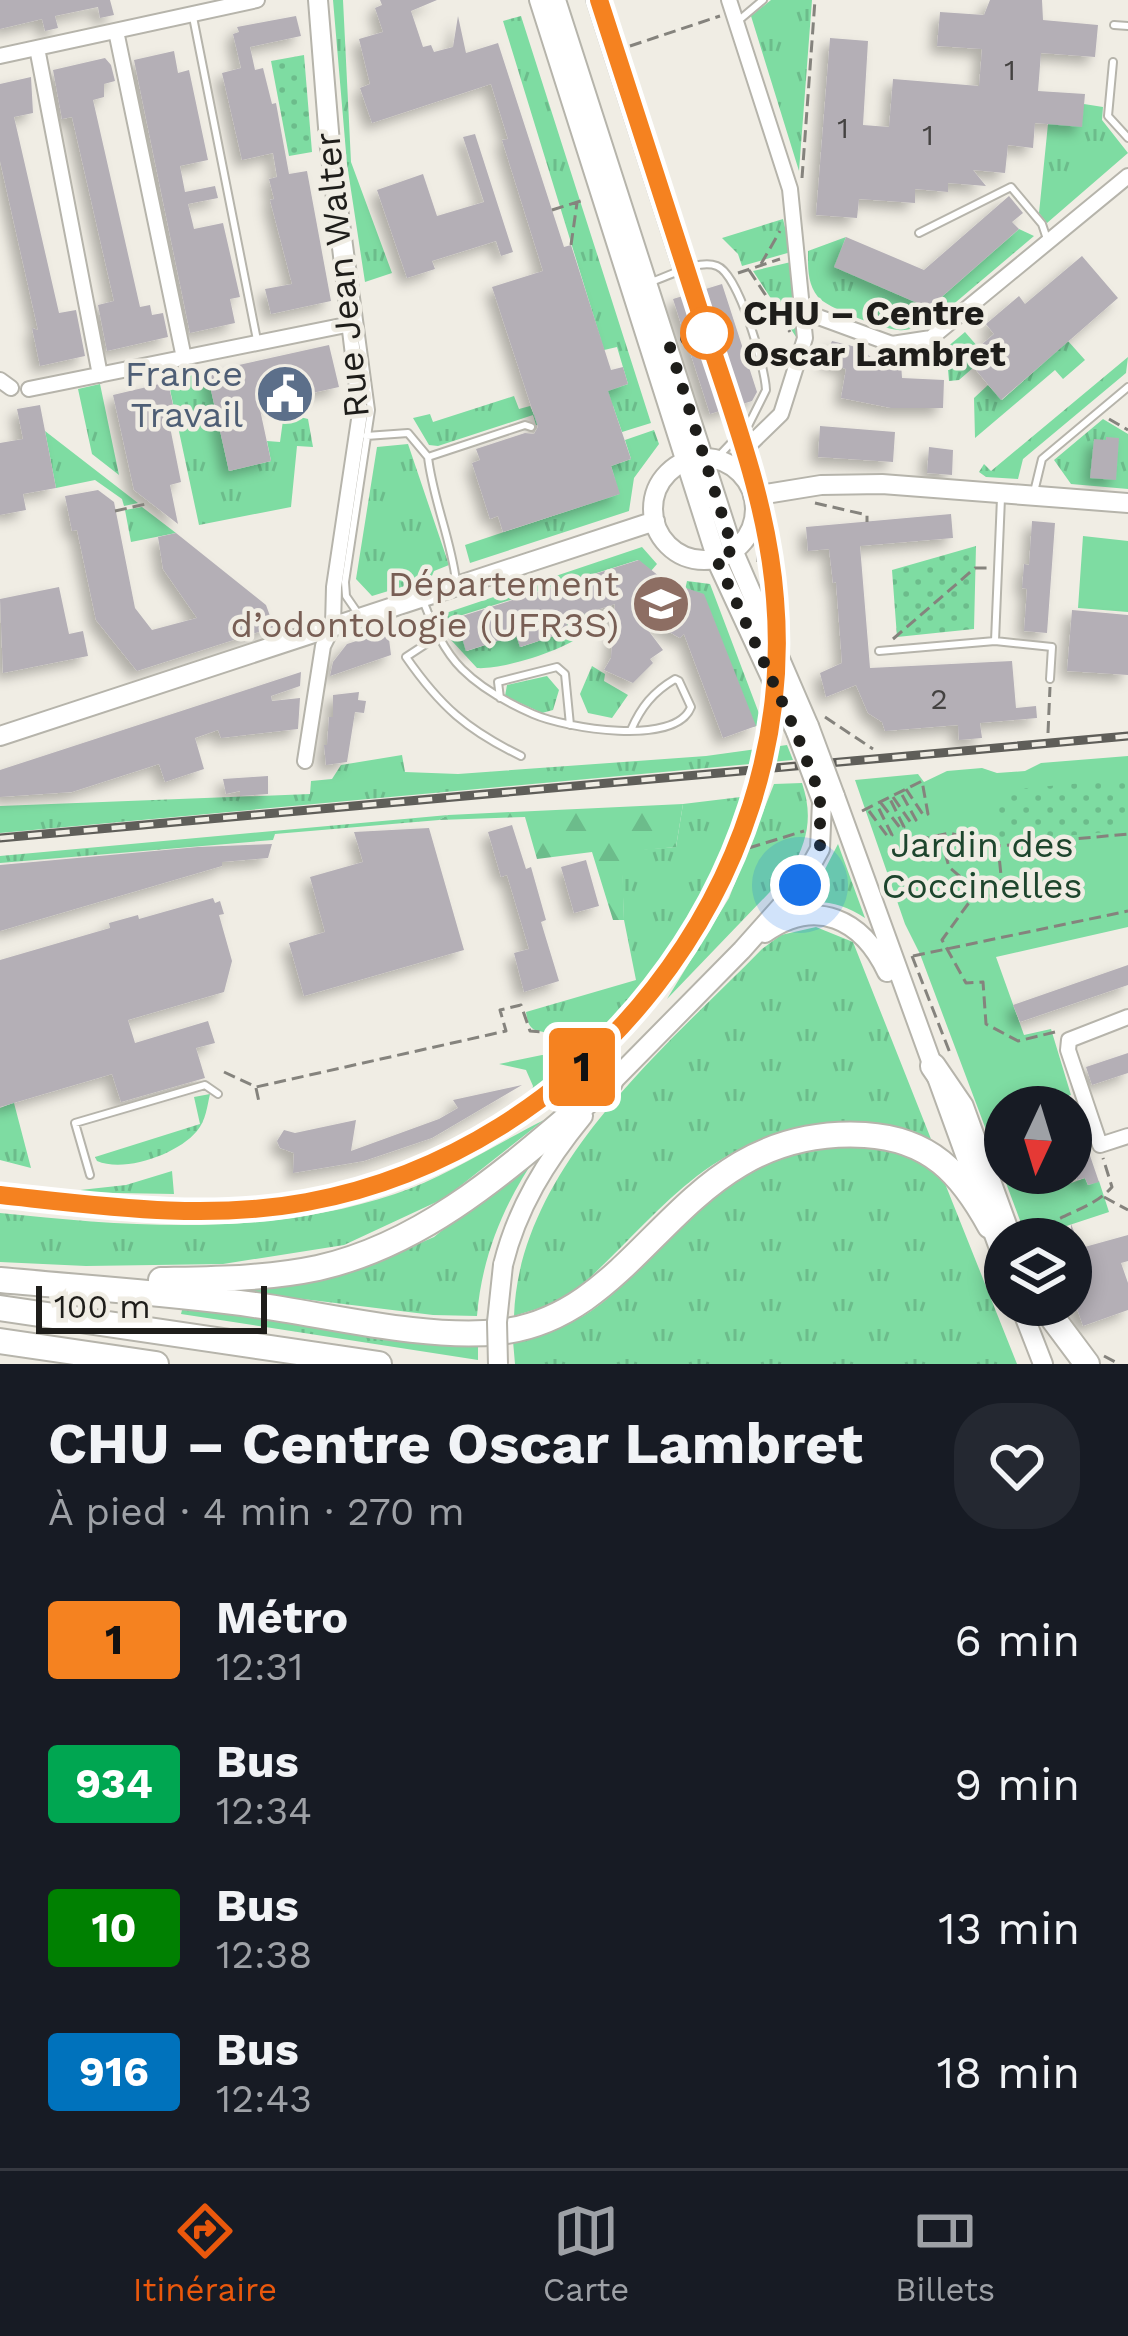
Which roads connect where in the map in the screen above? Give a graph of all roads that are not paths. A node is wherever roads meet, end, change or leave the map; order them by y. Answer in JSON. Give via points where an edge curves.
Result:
{"nodes":[{"id":1,"x":257,"y":0,"type":"edge"},
{"id":2,"x":320,"y":0,"type":"edge"},
{"id":3,"x":539,"y":0,"type":"edge"},
{"id":4,"x":556,"y":0,"type":"edge"},
{"id":5,"x":590,"y":0,"type":"edge"},
{"id":6,"x":763,"y":0,"type":"edge"},
{"id":7,"x":732,"y":8,"type":"edge"},
{"id":8,"x":193,"y":14,"type":"junction"},
{"id":9,"x":1114,"y":25,"type":"dead end"},
{"id":10,"x":1128,"y":26,"type":"edge"},
{"id":11,"x":116,"y":31,"type":"junction"},
{"id":12,"x":37,"y":48,"type":"junction"},
{"id":13,"x":0,"y":56,"type":"edge"},
{"id":14,"x":1113,"y":62,"type":"dead end"},
{"id":15,"x":1128,"y":138,"type":"edge"},
{"id":16,"x":1128,"y":176,"type":"edge"},
{"id":17,"x":919,"y":233,"type":"dead end"},
{"id":18,"x":1049,"y":243,"type":"junction"},
{"id":19,"x":678,"y":272,"type":"junction"},
{"id":20,"x":648,"y":283,"type":"junction"},
{"id":21,"x":802,"y":311,"type":"junction"},
{"id":22,"x":351,"y":324,"type":"junction"},
{"id":23,"x":258,"y":343,"type":"junction"},
{"id":24,"x":184,"y":358,"type":"junction"},
{"id":25,"x":100,"y":375,"type":"junction"},
{"id":26,"x":1128,"y":387,"type":"edge"},
{"id":27,"x":29,"y":389,"type":"dead end"},
{"id":28,"x":531,"y":427,"type":"dead end"},
{"id":29,"x":362,"y":437,"type":"junction"},
{"id":30,"x":428,"y":457,"type":"junction"},
{"id":31,"x":702,"y":460,"type":"junction"},
{"id":32,"x":743,"y":476,"type":"junction"},
{"id":33,"x":1001,"y":494,"type":"junction"},
{"id":34,"x":753,"y":496,"type":"junction"},
{"id":35,"x":1034,"y":496,"type":"junction"},
{"id":36,"x":1128,"y":503,"type":"edge"},
{"id":37,"x":655,"y":520,"type":"junction"},
{"id":38,"x":724,"y":554,"type":"junction"},
{"id":39,"x":456,"y":585,"type":"junction"},
{"id":40,"x":422,"y":596,"type":"junction"},
{"id":41,"x":362,"y":616,"type":"junction"},
{"id":42,"x":333,"y":626,"type":"junction"},
{"id":43,"x":438,"y":636,"type":"junction"},
{"id":44,"x":995,"y":641,"type":"junction"},
{"id":45,"x":882,"y":651,"type":"road end"},
{"id":46,"x":1050,"y":679,"type":"road end"},
{"id":47,"x":500,"y":698,"type":"junction"},
{"id":48,"x":570,"y":725,"type":"junction"},
{"id":49,"x":631,"y":730,"type":"junction"},
{"id":50,"x":0,"y":736,"type":"edge"},
{"id":51,"x":521,"y":756,"type":"dead end"},
{"id":52,"x":305,"y":761,"type":"dead end"},
{"id":53,"x":828,"y":798,"type":"junction"},
{"id":54,"x":742,"y":950,"type":"junction"},
{"id":55,"x":910,"y":1005,"type":"junction"},
{"id":56,"x":1128,"y":1017,"type":"edge"},
{"id":57,"x":942,"y":1062,"type":"joint"},
{"id":58,"x":610,"y":1082,"type":"junction"},
{"id":59,"x":218,"y":1094,"type":"dead end"},
{"id":60,"x":1128,"y":1136,"type":"edge"},
{"id":61,"x":90,"y":1175,"type":"dead end"},
{"id":62,"x":990,"y":1218,"type":"edge"},
{"id":63,"x":995,"y":1218,"type":"edge"},
{"id":64,"x":0,"y":1278,"type":"edge"},
{"id":65,"x":0,"y":1308,"type":"edge"},
{"id":66,"x":1028,"y":1326,"type":"edge"},
{"id":67,"x":1059,"y":1326,"type":"edge"},
{"id":68,"x":0,"y":1341,"type":"edge"},
{"id":69,"x":156,"y":1364,"type":"edge"},
{"id":70,"x":379,"y":1364,"type":"edge"},
{"id":71,"x":498,"y":1364,"type":"edge"},
{"id":72,"x":1043,"y":1364,"type":"edge"},
{"id":73,"x":1087,"y":1364,"type":"edge"}],
"edges":[{"from":1,"to":8,"type":"street"},
{"from":2,"to":22,"type":"street","name":"Rue Jean Walter","via":[[327,140]]},
{"from":2,"to":29,"type":"lane","via":[[370,398]]},
{"from":3,"to":31,"type":"main road"},
{"from":4,"to":20,"type":"main road"},
{"from":5,"to":19,"type":"lane"},
{"from":6,"to":7,"type":"lane"},
{"from":7,"to":21,"type":"street","via":[[790,189]]},
{"from":8,"to":11,"type":"street"},
{"from":8,"to":23,"type":"lane"},
{"from":9,"to":10,"type":"lane"},
{"from":11,"to":12,"type":"street"},
{"from":11,"to":24,"type":"street"},
{"from":12,"to":13,"type":"street"},
{"from":12,"to":25,"type":"street"},
{"from":14,"to":15,"type":"lane","via":[[1108,116]]},
{"from":16,"to":18,"type":"street"},
{"from":17,"to":18,"type":"lane","via":[[1011,187]]},
{"from":18,"to":21,"type":"street","via":[[922,341],[892,344]]},
{"from":19,"to":20,"type":"lane"},
{"from":19,"to":31,"type":"lane","via":[[707,264],[731,276],[766,390],[743,433]]},
{"from":20,"to":31,"type":"main road"},
{"from":21,"to":32,"type":"street","via":[[802,351],[781,414],[744,449]]},
{"from":22,"to":23,"type":"street"},
{"from":22,"to":29,"type":"street","name":"Rue Jean Walter"},
{"from":23,"to":24,"type":"street"},
{"from":24,"to":25,"type":"street"},
{"from":25,"to":27,"type":"street"},
{"from":26,"to":35,"type":"lane","via":[[1042,459]]},
{"from":28,"to":30,"type":"lane"},
{"from":29,"to":30,"type":"lane","via":[[408,433]]},
{"from":29,"to":41,"type":"lane","via":[[345,590]]},
{"from":29,"to":42,"type":"street","name":"Rue Jean Walter"},
{"from":30,"to":39,"type":"lane"},
{"from":31,"to":32,"type":"main road"},
{"from":31,"to":37,"type":"main road","via":[[673,469],[659,485]]},
{"from":31,"to":38,"type":"main road"},
{"from":32,"to":34,"type":"main road"},
{"from":33,"to":34,"type":"main road","via":[[864,484]]},
{"from":33,"to":35,"type":"main road"},
{"from":33,"to":44,"type":"lane"},
{"from":34,"to":38,"type":"main road","via":[[752,526]]},
{"from":35,"to":36,"type":"main road"},
{"from":37,"to":38,"type":"main road","via":[[680,554]]},
{"from":37,"to":39,"type":"main road"},
{"from":38,"to":53,"type":"main road","bridge":true,"via":[[810,725]]},
{"from":39,"to":40,"type":"main road"},
{"from":40,"to":41,"type":"main road"},
{"from":40,"to":43,"type":"lane"},
{"from":41,"to":42,"type":"main road"},
{"from":42,"to":50,"type":"main road"},
{"from":42,"to":52,"type":"street","name":"Rue Jean Walter"},
{"from":43,"to":47,"type":"lane","via":[[460,668]]},
{"from":43,"to":51,"type":"lane","via":[[406,658],[436,699]]},
{"from":44,"to":45,"type":"lane"},
{"from":44,"to":46,"type":"lane","via":[[1052,647]]},
{"from":47,"to":48,"type":"lane"},
{"from":47,"to":48,"type":"lane","via":[[498,682],[557,667],[565,674]]},
{"from":48,"to":49,"type":"lane"},
{"from":49,"to":49,"type":"lane","via":[[659,688],[679,681],[691,707],[685,720]]},
{"from":53,"to":54,"type":"main road","via":[[811,868]]},
{"from":53,"to":55,"type":"main road"},
{"from":54,"to":55,"type":"main road","via":[[793,917],[834,918],[873,946]]},
{"from":54,"to":58,"type":"main road"},
{"from":55,"to":57,"type":"main road"},
{"from":56,"to":60,"type":"street","via":[[1068,1044],[1100,1145]]},
{"from":57,"to":63,"type":"highway"},
{"from":58,"to":64,"type":"highway","via":[[450,1211],[340,1262],[236,1279]]},
{"from":58,"to":71,"type":"main road","bridge":true,"via":[[520,1210],[503,1265]]},
{"from":59,"to":61,"type":"lane","via":[[205,1085],[75,1123]]},
{"from":62,"to":64,"type":"highway","via":[[941,1161],[898,1140],[840,1135],[773,1147],[732,1167],[591,1294],[559,1315],[499,1332]]},
{"from":65,"to":70,"type":"highway"},
{"from":66,"to":72,"type":"main road"},
{"from":67,"to":73,"type":"highway"},
{"from":68,"to":69,"type":"highway"}]}
